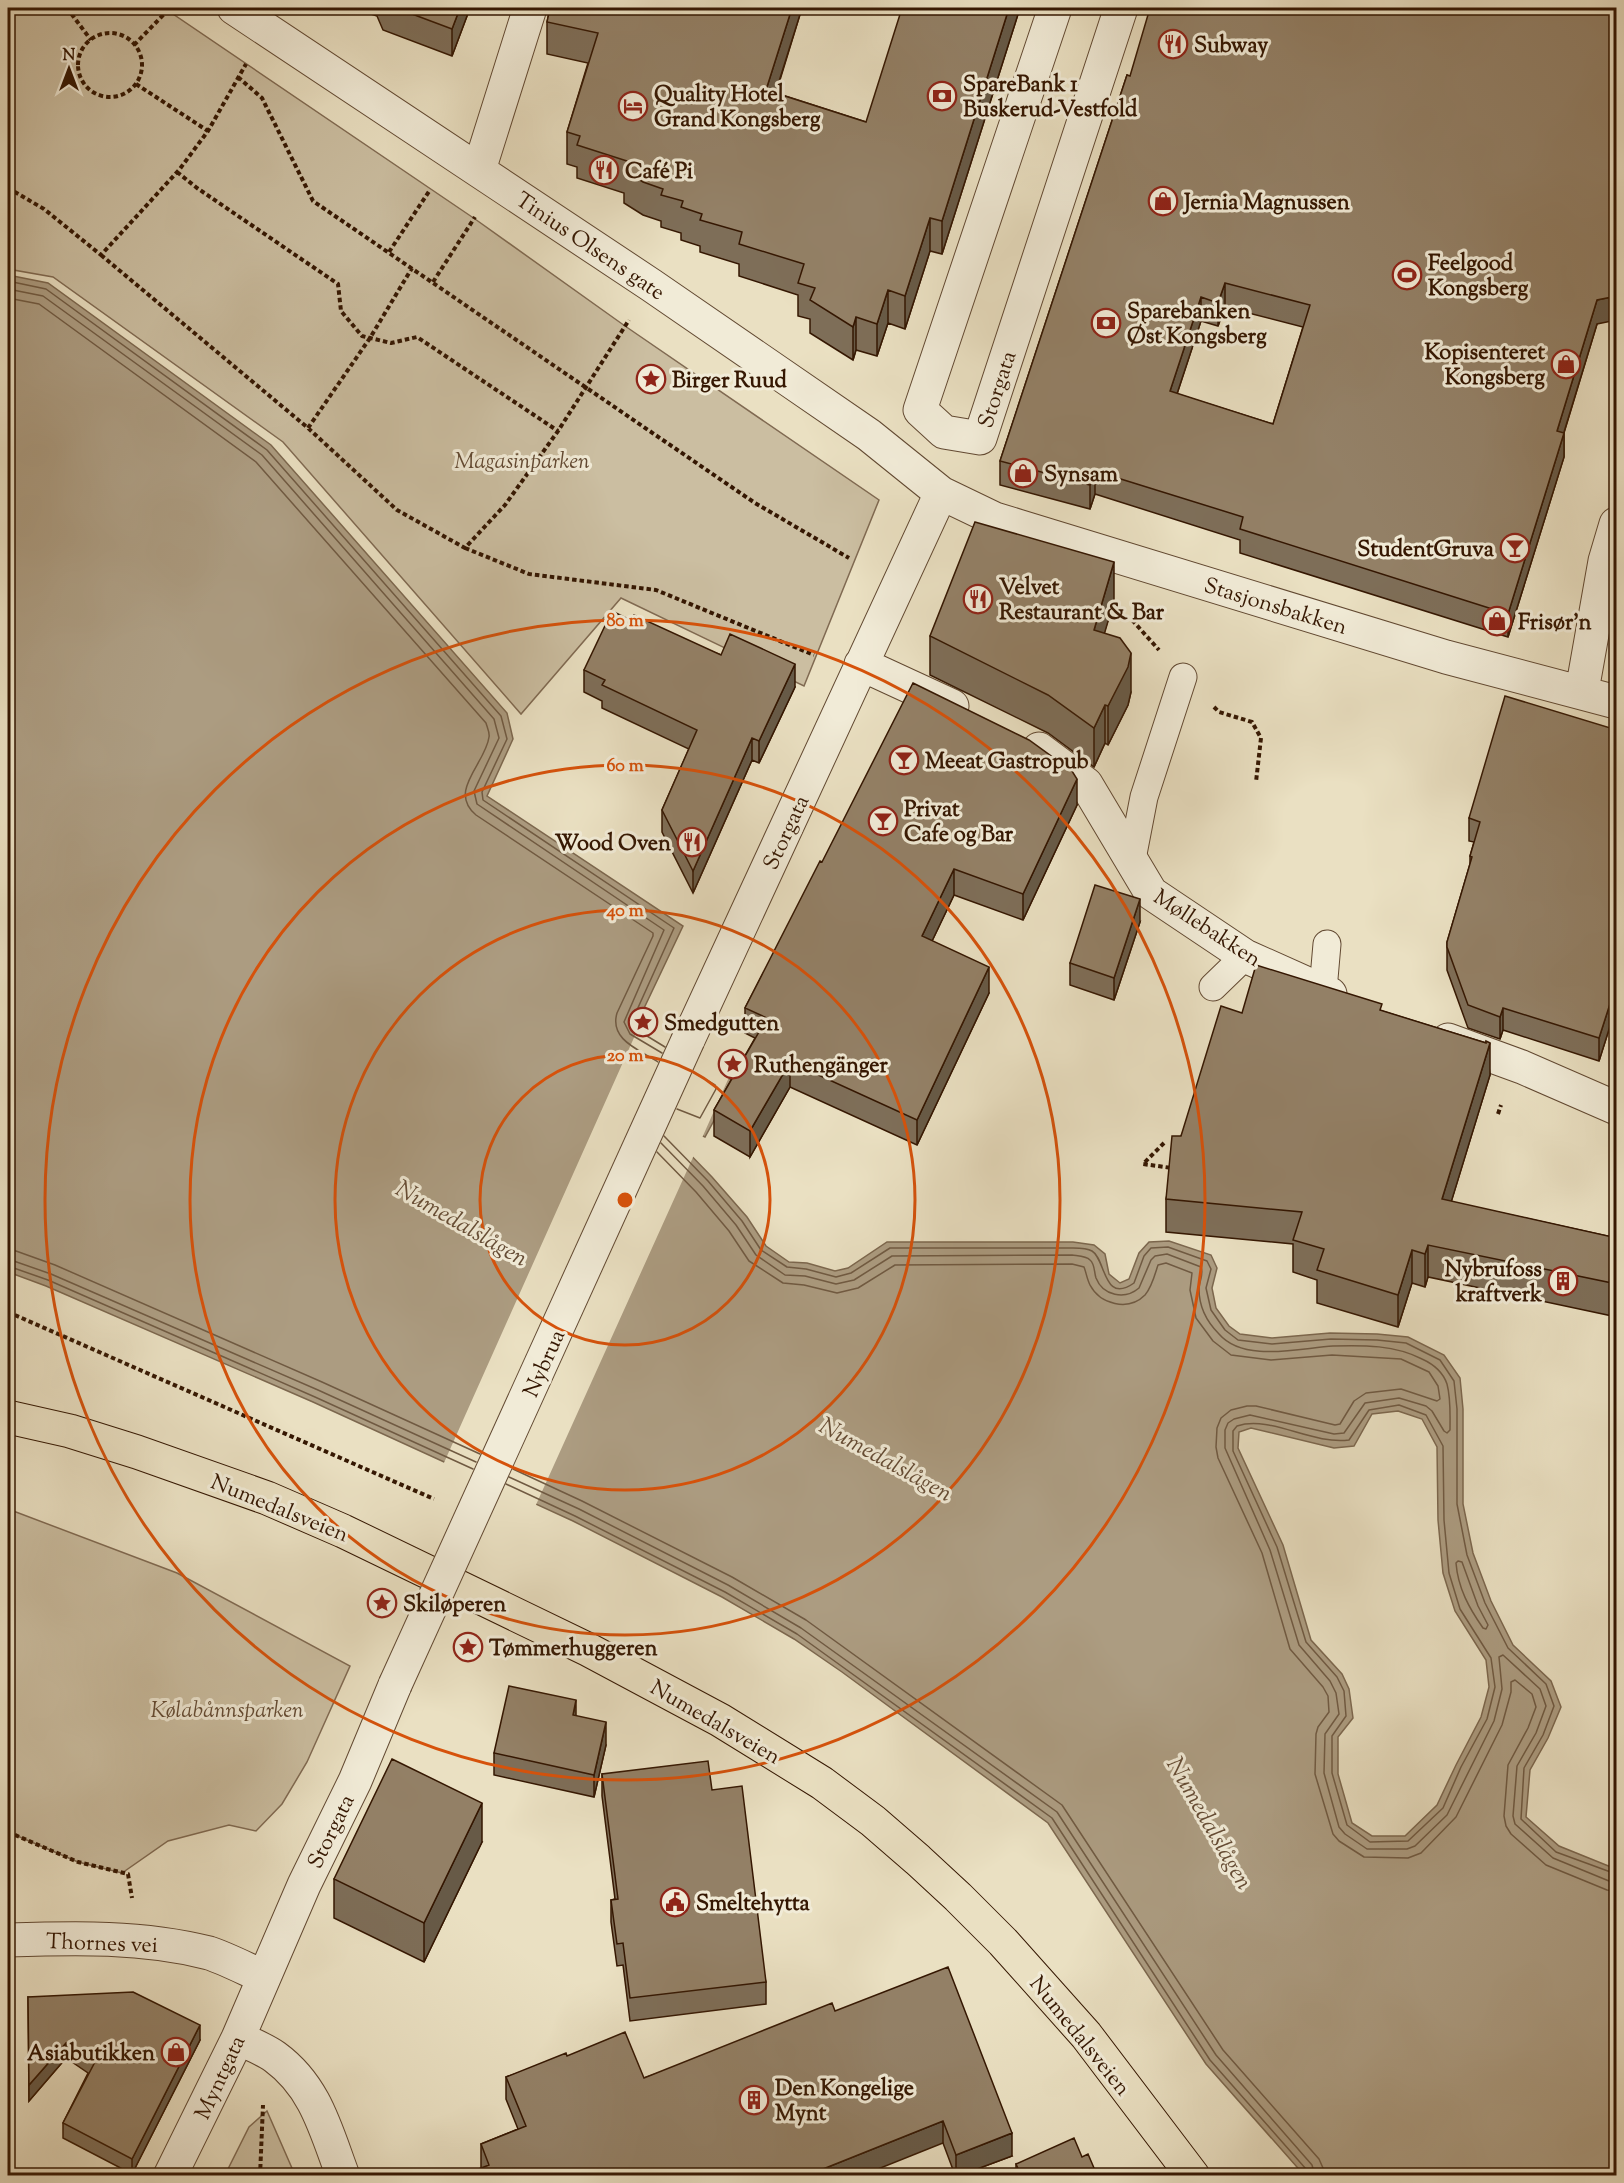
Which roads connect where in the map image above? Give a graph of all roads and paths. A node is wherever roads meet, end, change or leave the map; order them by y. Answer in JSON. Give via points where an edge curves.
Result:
{"nodes":[{"id":1,"x":67,"y":8,"type":"edge"},
{"id":2,"x":170,"y":8,"type":"edge"},
{"id":3,"x":234,"y":8,"type":"edge"},
{"id":4,"x":530,"y":8,"type":"edge"},
{"id":5,"x":1055,"y":8,"type":"edge"},
{"id":6,"x":1121,"y":8,"type":"edge"},
{"id":7,"x":91,"y":40,"type":"junction"},
{"id":8,"x":134,"y":45,"type":"junction"},
{"id":9,"x":252,"y":54,"type":"dead end"},
{"id":10,"x":238,"y":77,"type":"junction"},
{"id":11,"x":136,"y":84,"type":"junction"},
{"id":12,"x":208,"y":131,"type":"junction"},
{"id":13,"x":479,"y":170,"type":"junction"},
{"id":14,"x":177,"y":172,"type":"junction"},
{"id":15,"x":434,"y":184,"type":"dead end"},
{"id":16,"x":8,"y":188,"type":"edge"},
{"id":17,"x":477,"y":213,"type":"dead end"},
{"id":18,"x":389,"y":252,"type":"junction"},
{"id":19,"x":101,"y":255,"type":"junction"},
{"id":20,"x":412,"y":267,"type":"junction"},
{"id":21,"x":433,"y":282,"type":"junction"},
{"id":22,"x":651,"y":285,"type":"junction"},
{"id":23,"x":370,"y":338,"type":"junction"},
{"id":24,"x":586,"y":388,"type":"junction"},
{"id":25,"x":308,"y":428,"type":"junction"},
{"id":26,"x":558,"y":431,"type":"junction"},
{"id":27,"x":941,"y":493,"type":"junction"},
{"id":28,"x":1617,"y":524,"type":"edge"},
{"id":29,"x":465,"y":548,"type":"junction"},
{"id":30,"x":849,"y":558,"type":"dead end"},
{"id":31,"x":814,"y":655,"type":"dead end"},
{"id":32,"x":861,"y":664,"type":"junction"},
{"id":33,"x":1183,"y":677,"type":"dead end"},
{"id":34,"x":1581,"y":692,"type":"junction"},
{"id":35,"x":1617,"y":702,"type":"edge"},
{"id":36,"x":1219,"y":712,"type":"dead end"},
{"id":37,"x":980,"y":720,"type":"edge"},
{"id":38,"x":1010,"y":735,"type":"edge"},
{"id":39,"x":1256,"y":782,"type":"dead end"},
{"id":40,"x":1132,"y":860,"type":"junction"},
{"id":41,"x":1327,"y":944,"type":"dead end"},
{"id":42,"x":1245,"y":956,"type":"junction"},
{"id":43,"x":1213,"y":987,"type":"dead end"},
{"id":44,"x":1323,"y":990,"type":"junction"},
{"id":45,"x":1358,"y":1006,"type":"edge"},
{"id":46,"x":1419,"y":1030,"type":"edge"},
{"id":47,"x":688,"y":1040,"type":"joint"},
{"id":48,"x":1617,"y":1108,"type":"edge"},
{"id":49,"x":1164,"y":1143,"type":"dead end"},
{"id":50,"x":1172,"y":1168,"type":"edge"},
{"id":51,"x":8,"y":1312,"type":"edge"},
{"id":52,"x":8,"y":1417,"type":"edge"},
{"id":53,"x":425,"y":1495,"type":"dead end"},
{"id":54,"x":395,"y":1685,"type":"joint"},
{"id":55,"x":8,"y":1832,"type":"edge"},
{"id":56,"x":133,"y":1905,"type":"dead end"},
{"id":57,"x":8,"y":1940,"type":"edge"},
{"id":58,"x":264,"y":1977,"type":"junction"},
{"id":59,"x":238,"y":2038,"type":"junction"},
{"id":60,"x":263,"y":2104,"type":"dead end"},
{"id":61,"x":170,"y":2175,"type":"edge"},
{"id":62,"x":260,"y":2175,"type":"edge"},
{"id":63,"x":343,"y":2175,"type":"edge"},
{"id":64,"x":1193,"y":2175,"type":"edge"}],
"edges":[{"from":1,"to":7,"type":"path"},
{"from":2,"to":8,"type":"path"},
{"from":3,"to":13,"type":"street","name":"Tinius Olsens gate"},
{"from":4,"to":13,"type":"street"},
{"from":5,"to":6,"type":"street","name":"Storgata","via":[[920,410],[944,432],[980,438]]},
{"from":7,"to":8,"type":"path","via":[[118,34]]},
{"from":7,"to":11,"type":"path","via":[[79,57],[78,68],[87,87],[95,94],[116,97]]},
{"from":8,"to":11,"type":"path","via":[[142,61]]},
{"from":9,"to":10,"type":"path"},
{"from":10,"to":12,"type":"path"},
{"from":10,"to":18,"type":"path","via":[[262,98],[313,201]]},
{"from":11,"to":12,"type":"path"},
{"from":12,"to":14,"type":"path"},
{"from":13,"to":22,"type":"street","name":"Tinius Olsens gate"},
{"from":14,"to":19,"type":"path"},
{"from":14,"to":23,"type":"path","via":[[338,284],[341,311],[362,336]]},
{"from":15,"to":18,"type":"path"},
{"from":16,"to":19,"type":"path","via":[[44,209]]},
{"from":17,"to":21,"type":"path"},
{"from":18,"to":20,"type":"path"},
{"from":19,"to":25,"type":"path"},
{"from":20,"to":21,"type":"path"},
{"from":20,"to":23,"type":"path"},
{"from":21,"to":24,"type":"path"},
{"from":22,"to":24,"type":"path"},
{"from":22,"to":27,"type":"street","name":"Tinius Olsens gate","via":[[868,435]]},
{"from":23,"to":25,"type":"path"},
{"from":23,"to":26,"type":"path","via":[[391,343],[417,337]]},
{"from":24,"to":26,"type":"path"},
{"from":24,"to":30,"type":"path","via":[[754,503]]},
{"from":25,"to":29,"type":"path","via":[[397,510]]},
{"from":26,"to":29,"type":"path","via":[[505,505]]},
{"from":27,"to":32,"type":"street","name":"Storgata"},
{"from":27,"to":34,"type":"street","name":"Stasjonsbakken","via":[[995,519],[1436,654]]},
{"from":28,"to":34,"type":"street","via":[[1605,561]]},
{"from":29,"to":31,"type":"path","via":[[529,574],[656,590]]},
{"from":32,"to":37,"type":"street"},
{"from":32,"to":47,"type":"street","name":"Storgata"},
{"from":33,"to":40,"type":"lane","via":[[1144,797]]},
{"from":34,"to":35,"type":"street","name":"Stasjonsbakken"},
{"from":36,"to":39,"type":"path","via":[[1252,722],[1261,738]]},
{"from":38,"to":40,"type":"street","name":"Møllebakken","via":[[1039,750],[1086,784]]},
{"from":40,"to":42,"type":"street","name":"Møllebakken","via":[[1151,893]]},
{"from":41,"to":44,"type":"lane"},
{"from":42,"to":43,"type":"lane"},
{"from":42,"to":44,"type":"street","name":"Møllebakken"},
{"from":44,"to":45,"type":"street","name":"Møllebakken"},
{"from":46,"to":48,"type":"street","via":[[1522,1067]]},
{"from":47,"to":54,"type":"street","name":"Nybrua","bridge":true},
{"from":49,"to":50,"type":"path","via":[[1143,1164]]},
{"from":51,"to":53,"type":"path"},
{"from":52,"to":64,"type":"main road","name":"Numedalsveien","via":[[137,1452],[267,1498],[343,1532],[589,1650],[720,1720],[822,1784],[918,1860],[1003,1942],[1086,2036]]},
{"from":54,"to":58,"type":"street","name":"Storgata"},
{"from":55,"to":56,"type":"path","via":[[78,1862],[128,1874]]},
{"from":57,"to":58,"type":"street","name":"Thornes vei","via":[[138,1940],[211,1954]]},
{"from":58,"to":59,"type":"street","name":"Myntgata"},
{"from":59,"to":61,"type":"street","name":"Myntgata"},
{"from":59,"to":63,"type":"street","via":[[274,2056],[307,2089]]},
{"from":60,"to":62,"type":"path"}]}
